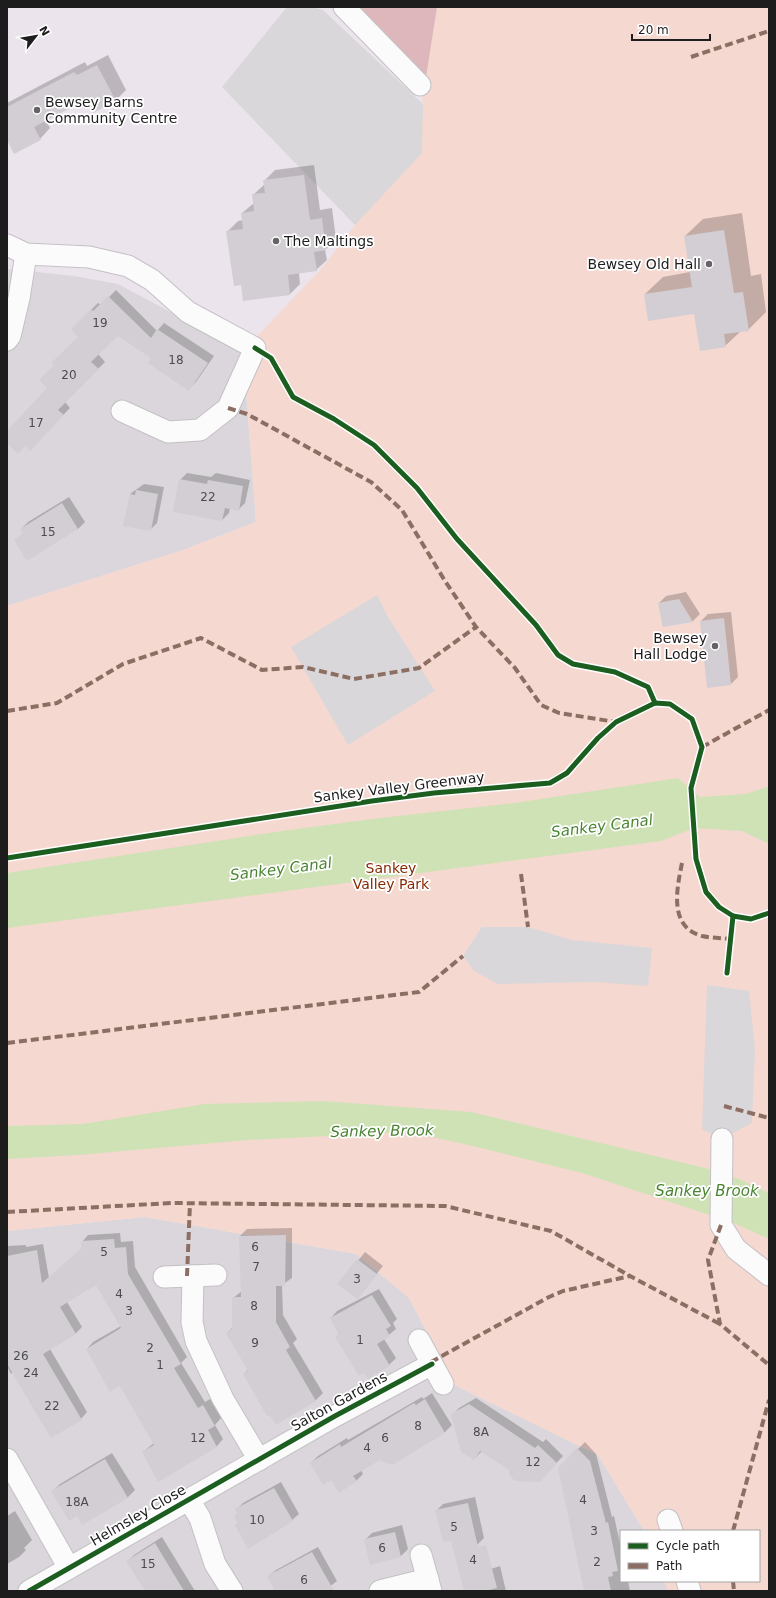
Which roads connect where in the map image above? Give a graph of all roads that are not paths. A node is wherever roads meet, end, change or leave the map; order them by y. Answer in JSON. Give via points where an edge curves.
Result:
{"nodes":[{"id":1,"x":344,"y":7,"type":"edge"},
{"id":2,"x":420,"y":85,"type":"dead end"},
{"id":3,"x":7,"y":244,"type":"edge"},
{"id":4,"x":26,"y":254,"type":"junction"},
{"id":5,"x":7,"y":340,"type":"edge"},
{"id":6,"x":122,"y":411,"type":"dead end"},
{"id":7,"x":722,"y":1139,"type":"dead end"},
{"id":8,"x":216,"y":1275,"type":"dead end"},
{"id":9,"x":769,"y":1275,"type":"edge"},
{"id":10,"x":193,"y":1276,"type":"junction"},
{"id":11,"x":164,"y":1277,"type":"dead end"},
{"id":12,"x":419,"y":1340,"type":"dead end"},
{"id":13,"x":432,"y":1364,"type":"junction"},
{"id":14,"x":443,"y":1384,"type":"dead end"},
{"id":15,"x":7,"y":1459,"type":"edge"},
{"id":16,"x":259,"y":1460,"type":"junction"},
{"id":17,"x":189,"y":1500,"type":"junction"},
{"id":18,"x":421,"y":1555,"type":"dead end"},
{"id":19,"x":69,"y":1568,"type":"junction"},
{"id":20,"x":430,"y":1585,"type":"edge"},
{"id":21,"x":29,"y":1591,"type":"edge"},
{"id":22,"x":232,"y":1591,"type":"edge"},
{"id":23,"x":380,"y":1591,"type":"edge"}],
"edges":[{"from":1,"to":2,"type":"street"},
{"from":3,"to":4,"type":"street"},
{"from":4,"to":5,"type":"street","via":[[20,298]]},
{"from":4,"to":6,"type":"street","via":[[89,257],[128,266],[152,280],[188,312],[255,348],[228,408],[200,430],[168,432]]},
{"from":7,"to":9,"type":"street","via":[[721,1225],[736,1249]]},
{"from":8,"to":10,"type":"street"},
{"from":10,"to":11,"type":"street"},
{"from":10,"to":16,"type":"street","via":[[192,1322],[196,1341],[223,1398]]},
{"from":12,"to":13,"type":"street"},
{"from":13,"to":14,"type":"street"},
{"from":13,"to":16,"type":"street","name":"Salton Gardens"},
{"from":15,"to":19,"type":"street"},
{"from":16,"to":17,"type":"street","name":"Helmsley Close"},
{"from":17,"to":19,"type":"street","name":"Helmsley Close"},
{"from":17,"to":22,"type":"street","name":"Helmsley Close","via":[[200,1518],[215,1564]]},
{"from":18,"to":20,"type":"street"},
{"from":19,"to":21,"type":"street","name":"Helmsley Close"},
{"from":20,"to":23,"type":"street"}]}
